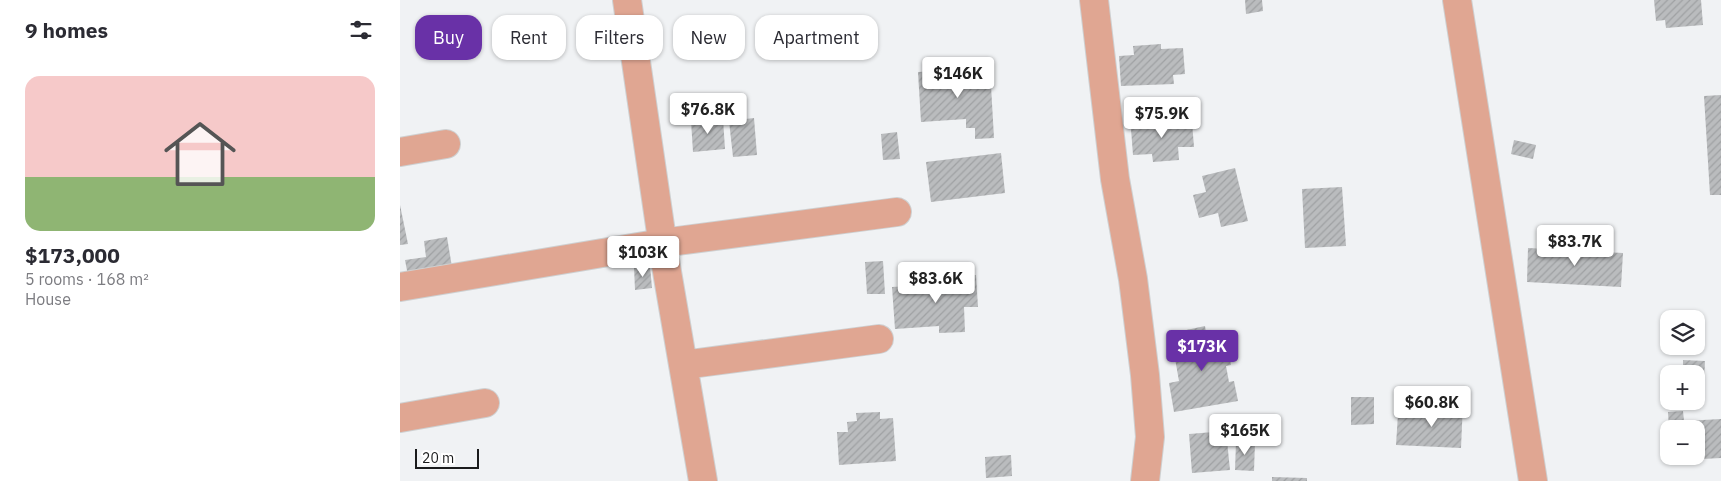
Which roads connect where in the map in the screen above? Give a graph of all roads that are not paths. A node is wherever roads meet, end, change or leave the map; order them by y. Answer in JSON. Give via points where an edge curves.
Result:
{"nodes":[{"id":1,"x":627,"y":0,"type":"edge"},
{"id":2,"x":1094,"y":0,"type":"edge"},
{"id":3,"x":1457,"y":0,"type":"edge"},
{"id":4,"x":446,"y":144,"type":"dead end"},
{"id":5,"x":400,"y":152,"type":"edge"},
{"id":6,"x":897,"y":212,"type":"dead end"},
{"id":7,"x":662,"y":243,"type":"junction"},
{"id":8,"x":400,"y":287,"type":"edge"},
{"id":9,"x":879,"y":339,"type":"dead end"},
{"id":10,"x":683,"y":365,"type":"junction"},
{"id":11,"x":485,"y":403,"type":"dead end"},
{"id":12,"x":400,"y":418,"type":"edge"},
{"id":13,"x":703,"y":481,"type":"edge"},
{"id":14,"x":1145,"y":481,"type":"edge"},
{"id":15,"x":1533,"y":481,"type":"edge"}],
"edges":[{"from":1,"to":7,"type":"street"},
{"from":2,"to":14,"type":"street","via":[[1145,375],[1150,437]]},
{"from":3,"to":15,"type":"street"},
{"from":4,"to":5,"type":"street"},
{"from":6,"to":7,"type":"street"},
{"from":7,"to":8,"type":"street"},
{"from":7,"to":10,"type":"street"},
{"from":9,"to":10,"type":"street"},
{"from":10,"to":13,"type":"street"},
{"from":11,"to":12,"type":"street"}]}
